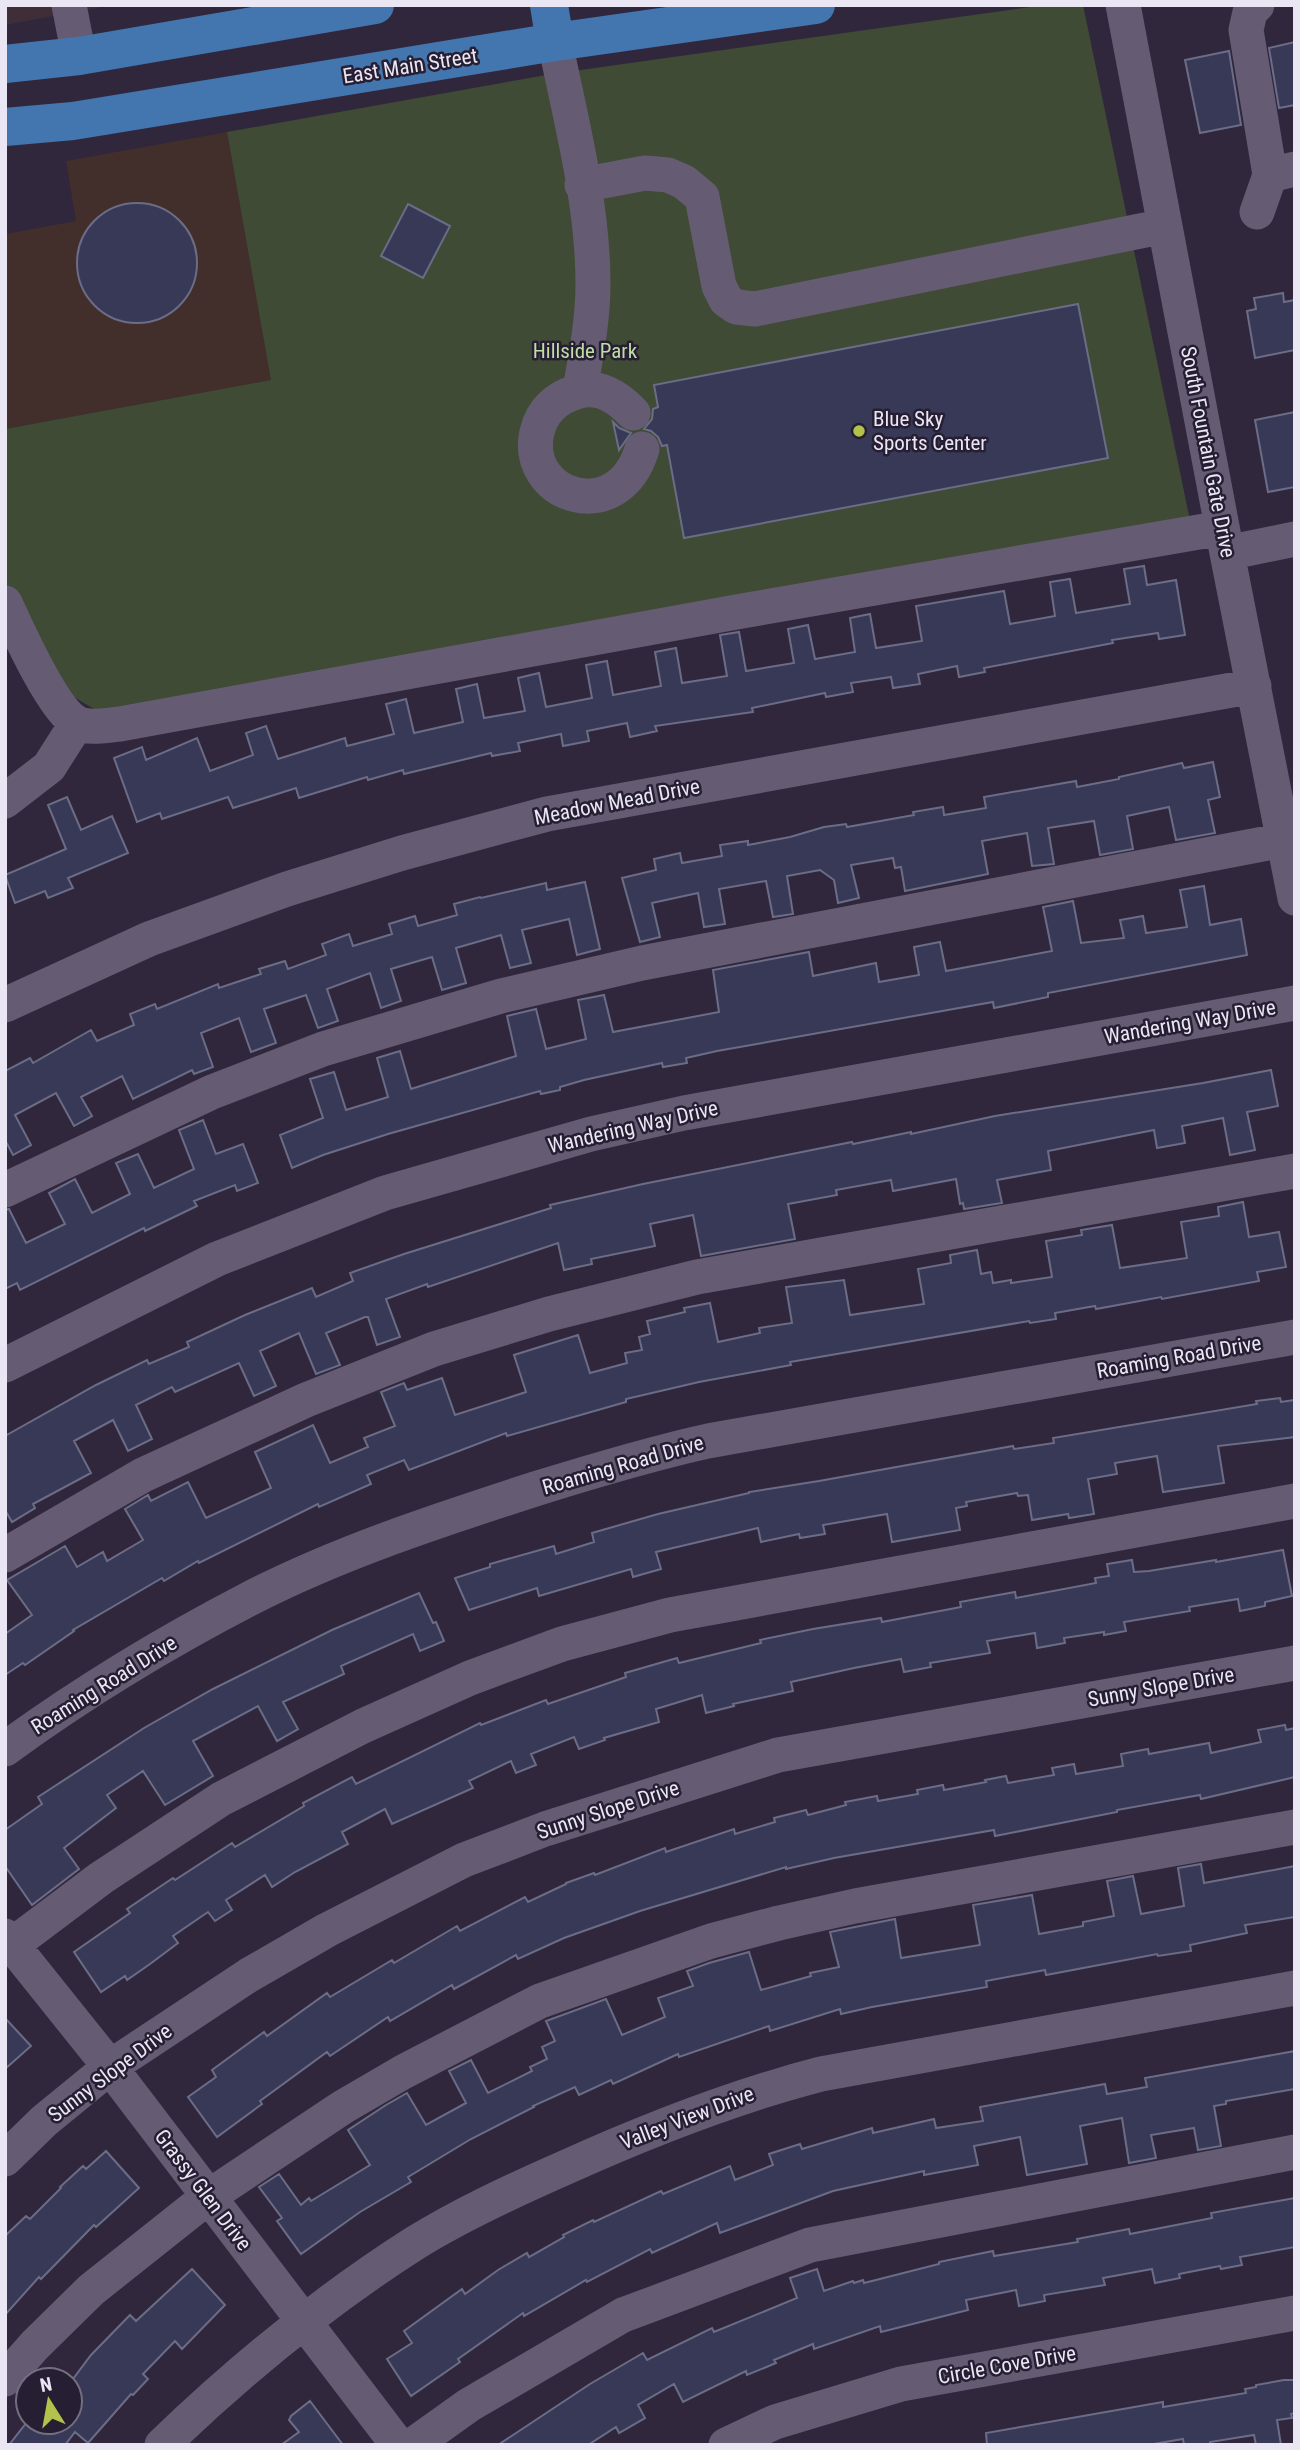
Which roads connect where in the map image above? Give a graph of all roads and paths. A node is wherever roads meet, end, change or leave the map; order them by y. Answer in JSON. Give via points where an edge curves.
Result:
{"nodes":[{"id":1,"x":69,"y":5,"type":"edge"},
{"id":2,"x":375,"y":5,"type":"edge"},
{"id":3,"x":548,"y":5,"type":"edge"},
{"id":4,"x":816,"y":5,"type":"edge"},
{"id":5,"x":1123,"y":5,"type":"edge"},
{"id":6,"x":1257,"y":5,"type":"edge"},
{"id":7,"x":555,"y":42,"type":"junction"},
{"id":8,"x":79,"y":56,"type":"junction"},
{"id":9,"x":5,"y":64,"type":"edge"},
{"id":10,"x":5,"y":127,"type":"edge"},
{"id":11,"x":1283,"y":172,"type":"edge"},
{"id":12,"x":582,"y":185,"type":"junction"},
{"id":13,"x":1257,"y":212,"type":"dead end"},
{"id":14,"x":1165,"y":226,"type":"junction"},
{"id":15,"x":580,"y":390,"type":"junction"},
{"id":16,"x":633,"y":413,"type":"dead end"},
{"id":17,"x":642,"y":449,"type":"dead end"},
{"id":18,"x":1295,"y":540,"type":"edge"},
{"id":19,"x":1224,"y":541,"type":"junction"},
{"id":20,"x":5,"y":603,"type":"edge"},
{"id":21,"x":1254,"y":686,"type":"junction"},
{"id":22,"x":77,"y":723,"type":"junction"},
{"id":23,"x":5,"y":801,"type":"edge"},
{"id":24,"x":1284,"y":841,"type":"junction"},
{"id":25,"x":1295,"y":898,"type":"edge"},
{"id":26,"x":7,"y":1001,"type":"edge"},
{"id":27,"x":1295,"y":1003,"type":"edge"},
{"id":28,"x":1295,"y":1171,"type":"edge"},
{"id":29,"x":5,"y":1190,"type":"edge"},
{"id":30,"x":1295,"y":1337,"type":"edge"},
{"id":31,"x":5,"y":1365,"type":"edge"},
{"id":32,"x":1295,"y":1501,"type":"edge"},
{"id":33,"x":5,"y":1555,"type":"edge"},
{"id":34,"x":1295,"y":1663,"type":"edge"},
{"id":35,"x":5,"y":1749,"type":"edge"},
{"id":36,"x":1295,"y":1827,"type":"edge"},
{"id":37,"x":9,"y":1941,"type":"edge"},
{"id":38,"x":1295,"y":1988,"type":"edge"},
{"id":39,"x":110,"y":2067,"type":"junction"},
{"id":40,"x":1295,"y":2152,"type":"edge"},
{"id":41,"x":5,"y":2159,"type":"edge"},
{"id":42,"x":208,"y":2197,"type":"junction"},
{"id":43,"x":1295,"y":2313,"type":"edge"},
{"id":44,"x":303,"y":2321,"type":"junction"},
{"id":45,"x":5,"y":2379,"type":"edge"},
{"id":46,"x":162,"y":2445,"type":"edge"},
{"id":47,"x":398,"y":2445,"type":"edge"},
{"id":48,"x":413,"y":2445,"type":"edge"},
{"id":49,"x":726,"y":2445,"type":"edge"}],
"edges":[{"from":1,"to":8,"type":"street"},
{"from":2,"to":8,"type":"main road"},
{"from":3,"to":7,"type":"main road"},
{"from":4,"to":7,"type":"main road","name":"East Main Street"},
{"from":5,"to":14,"type":"street","name":"South Fountain Gate Drive"},
{"from":6,"to":11,"type":"street","via":[[1250,12],[1246,30]]},
{"from":7,"to":10,"type":"main road","name":"East Main Street","via":[[73,121]]},
{"from":7,"to":12,"type":"street"},
{"from":8,"to":9,"type":"main road"},
{"from":11,"to":13,"type":"street"},
{"from":12,"to":14,"type":"street","via":[[645,173],[684,182],[702,197],[719,286],[726,300],[736,307],[755,309]]},
{"from":12,"to":15,"type":"street","via":[[593,284]]},
{"from":14,"to":19,"type":"street","name":"South Fountain Gate Drive"},
{"from":15,"to":16,"type":"street","via":[[610,394]]},
{"from":15,"to":17,"type":"street","via":[[548,407],[539,422],[537,458],[558,488],[575,495],[611,492],[637,467]]},
{"from":18,"to":19,"type":"street"},
{"from":19,"to":21,"type":"street","name":"South Fountain Gate Drive"},
{"from":19,"to":22,"type":"street","via":[[742,611],[120,724]]},
{"from":20,"to":22,"type":"street","via":[[37,668]]},
{"from":21,"to":24,"type":"street","name":"South Fountain Gate Drive"},
{"from":21,"to":26,"type":"street","name":"Meadow Mead Drive","via":[[547,814],[287,889],[149,939]]},
{"from":22,"to":23,"type":"street","via":[[49,767]]},
{"from":24,"to":25,"type":"street","name":"South Fountain Gate Drive"},
{"from":24,"to":29,"type":"street","via":[[642,962],[501,996],[323,1049],[212,1091]]},
{"from":27,"to":31,"type":"street","name":"Wandering Way Drive","via":[[684,1112],[591,1134],[385,1193],[217,1259]]},
{"from":28,"to":33,"type":"street","via":[[697,1277],[549,1314],[434,1349],[306,1400],[143,1475]]},
{"from":30,"to":35,"type":"street","name":"Roaming Road Drive","via":[[708,1441],[646,1454],[479,1507],[339,1559],[251,1598],[176,1639]]},
{"from":32,"to":37,"type":"street","via":[[670,1615],[562,1644],[458,1683],[221,1799]]},
{"from":34,"to":39,"type":"street","name":"Sunny Slope Drive","via":[[778,1755],[545,1829],[464,1860],[327,1930],[249,1975]]},
{"from":36,"to":42,"type":"street","via":[[855,1906],[711,1941],[540,2001],[475,2033],[342,2107]]},
{"from":37,"to":39,"type":"street","name":"Grassy Glen Drive"},
{"from":38,"to":44,"type":"street","name":"Valley View Drive","via":[[821,2074],[765,2089],[624,2141],[491,2201],[416,2243]]},
{"from":39,"to":41,"type":"street","name":"Sunny Slope Drive"},
{"from":39,"to":42,"type":"street","name":"Grassy Glen Drive"},
{"from":40,"to":48,"type":"street","via":[[810,2245],[623,2315],[469,2405]]},
{"from":42,"to":44,"type":"street","name":"Grassy Glen Drive"},
{"from":42,"to":45,"type":"street","via":[[91,2290]]},
{"from":43,"to":49,"type":"street","name":"Circle Cove Drive","via":[[901,2385],[775,2423]]},
{"from":44,"to":46,"type":"street","name":"Valley View Drive","via":[[212,2396]]},
{"from":44,"to":47,"type":"street","name":"Grassy Glen Drive"}]}
